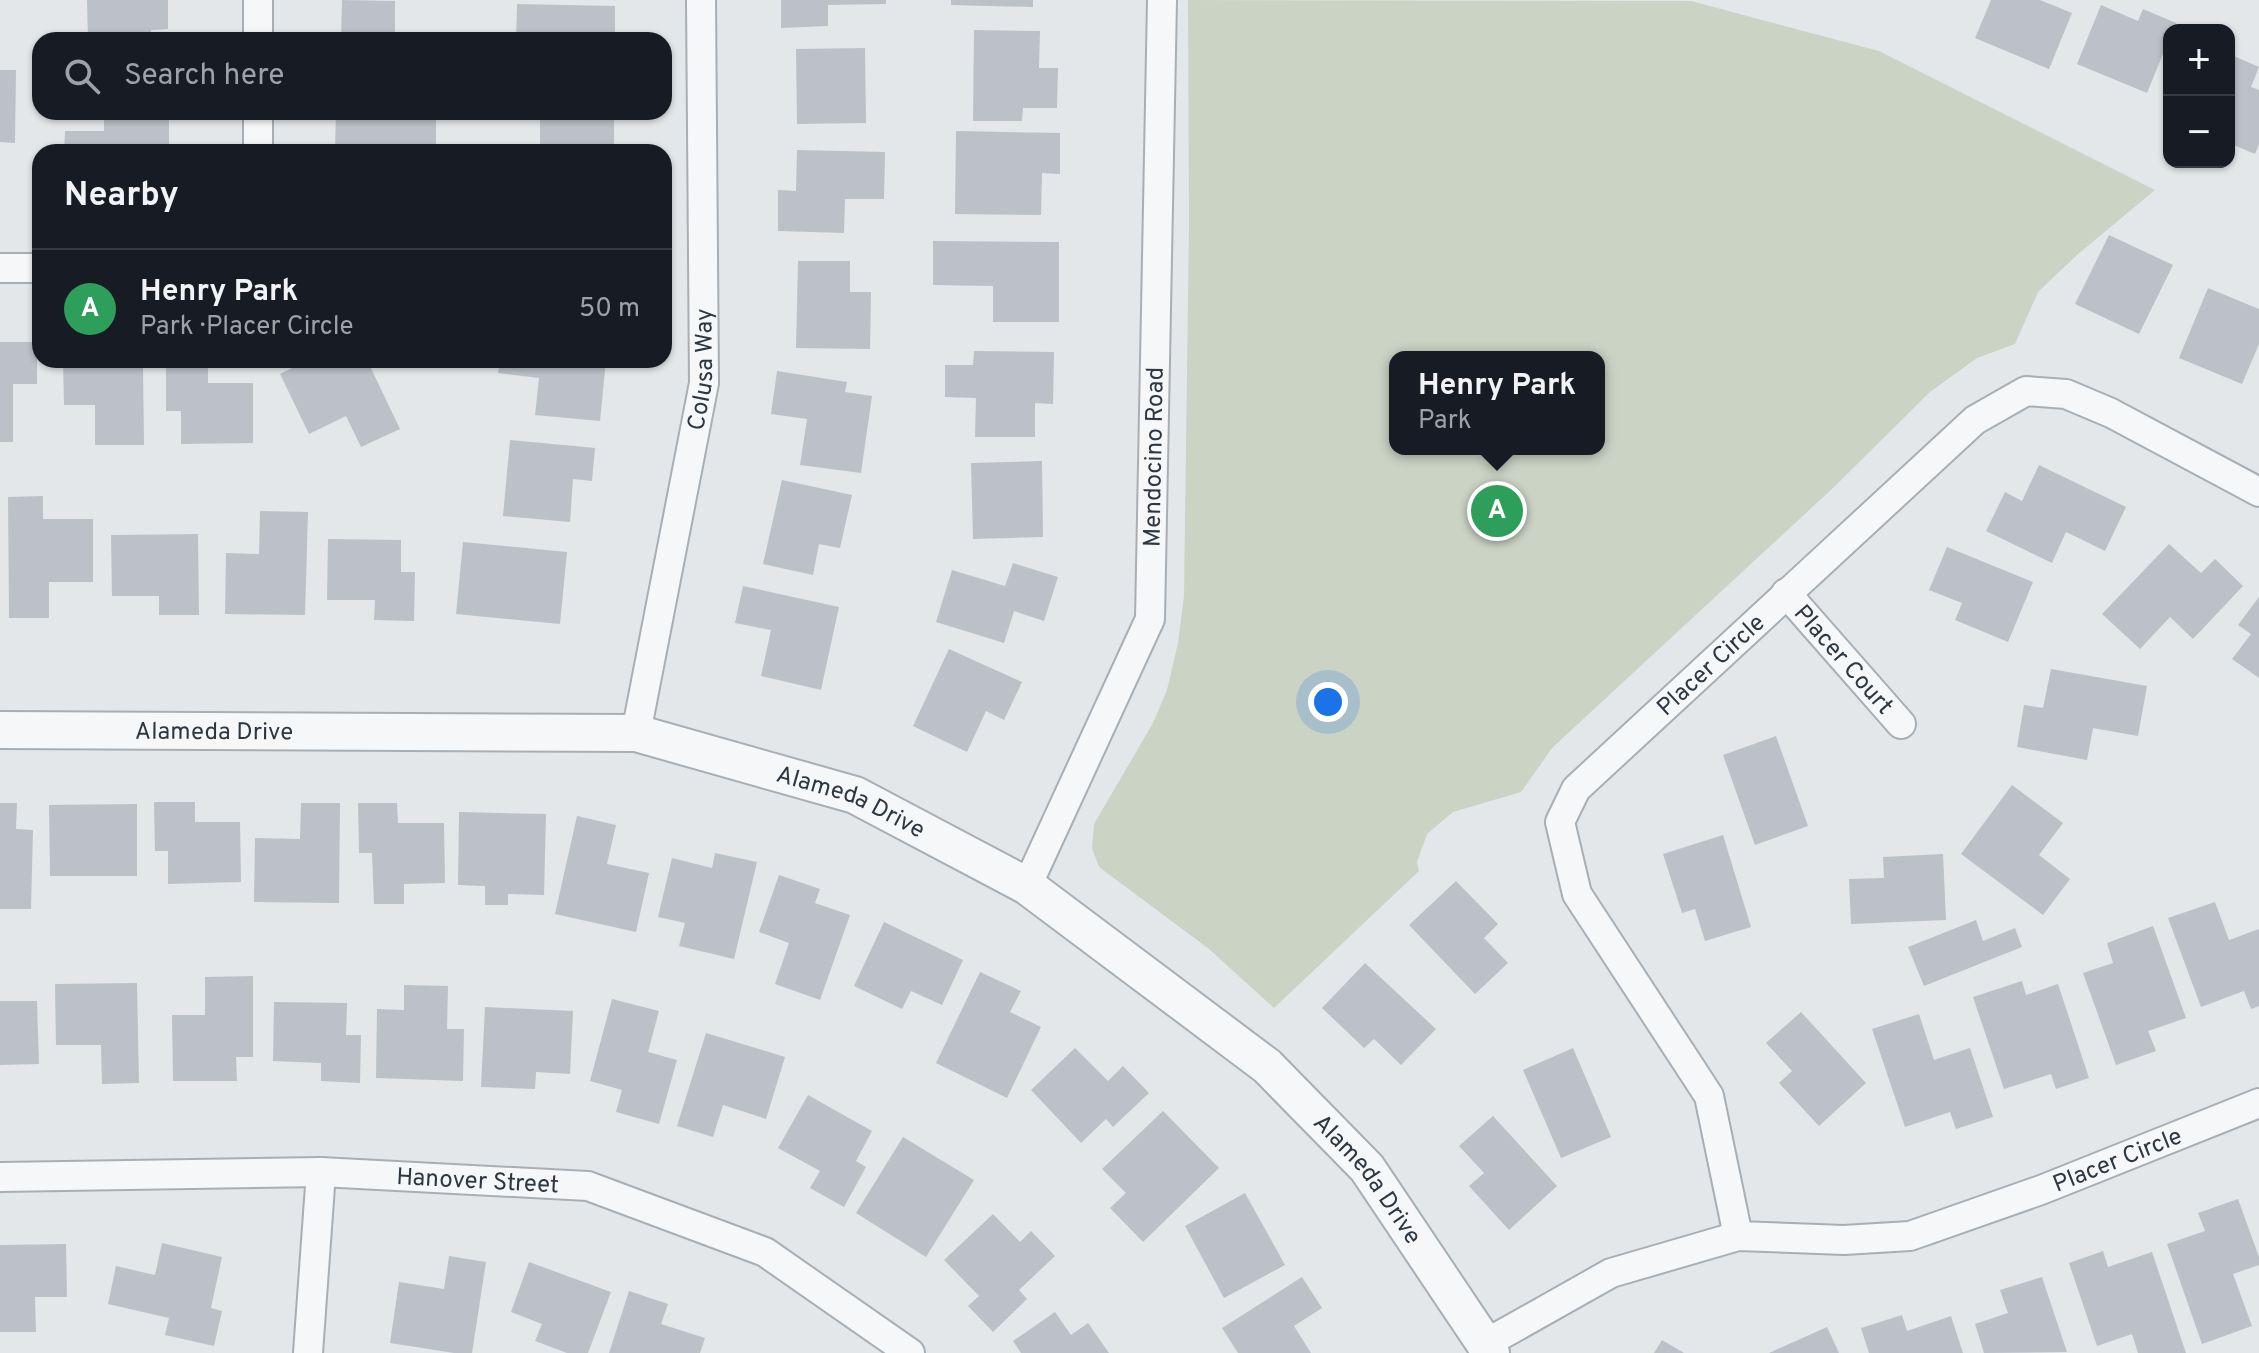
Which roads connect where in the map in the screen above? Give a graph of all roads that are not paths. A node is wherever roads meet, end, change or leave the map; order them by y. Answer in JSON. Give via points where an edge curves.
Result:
{"nodes":[{"id":1,"x":258,"y":0,"type":"edge"},
{"id":2,"x":701,"y":0,"type":"edge"},
{"id":3,"x":1162,"y":0,"type":"edge"},
{"id":4,"x":258,"y":32,"type":"edge"},
{"id":5,"x":258,"y":120,"type":"edge"},
{"id":6,"x":258,"y":144,"type":"edge"},
{"id":7,"x":0,"y":268,"type":"edge"},
{"id":8,"x":32,"y":268,"type":"edge"},
{"id":9,"x":2259,"y":492,"type":"edge"},
{"id":10,"x":1786,"y":593,"type":"junction"},
{"id":11,"x":1901,"y":724,"type":"dead end"},
{"id":12,"x":0,"y":730,"type":"edge"},
{"id":13,"x":636,"y":733,"type":"junction"},
{"id":14,"x":1027,"y":886,"type":"junction"},
{"id":15,"x":2259,"y":1103,"type":"edge"},
{"id":16,"x":321,"y":1172,"type":"junction"},
{"id":17,"x":0,"y":1177,"type":"edge"},
{"id":18,"x":1738,"y":1236,"type":"junction"},
{"id":19,"x":1488,"y":1349,"type":"edge"},
{"id":20,"x":308,"y":1353,"type":"edge"},
{"id":21,"x":910,"y":1353,"type":"edge"}],
"edges":[{"from":1,"to":4,"type":"street"},
{"from":2,"to":13,"type":"street","name":"Colusa Way","via":[[704,383]]},
{"from":3,"to":14,"type":"street","name":"Mendocino Road","via":[[1150,619]]},
{"from":5,"to":6,"type":"street"},
{"from":7,"to":8,"type":"street"},
{"from":9,"to":10,"type":"street","name":"Placer Circle","via":[[2111,413],[2066,394],[2026,391],[1975,420]]},
{"from":10,"to":11,"type":"street","name":"Placer Court"},
{"from":10,"to":18,"type":"street","name":"Placer Circle","via":[[1576,789],[1560,822],[1577,894],[1709,1096]]},
{"from":12,"to":13,"type":"street","name":"Alameda Drive"},
{"from":13,"to":14,"type":"street","name":"Alameda Drive","via":[[855,795]]},
{"from":14,"to":19,"type":"street","name":"Alameda Drive","via":[[1267,1066],[1367,1168]]},
{"from":15,"to":18,"type":"street","name":"Placer Circle","via":[[1910,1236]]},
{"from":16,"to":17,"type":"street","name":"Hanover Street"},
{"from":16,"to":20,"type":"street"},
{"from":16,"to":21,"type":"street","name":"Hanover Street","via":[[588,1186],[765,1252]]},
{"from":18,"to":19,"type":"street","name":"Placer Circle","via":[[1611,1273]]}]}
